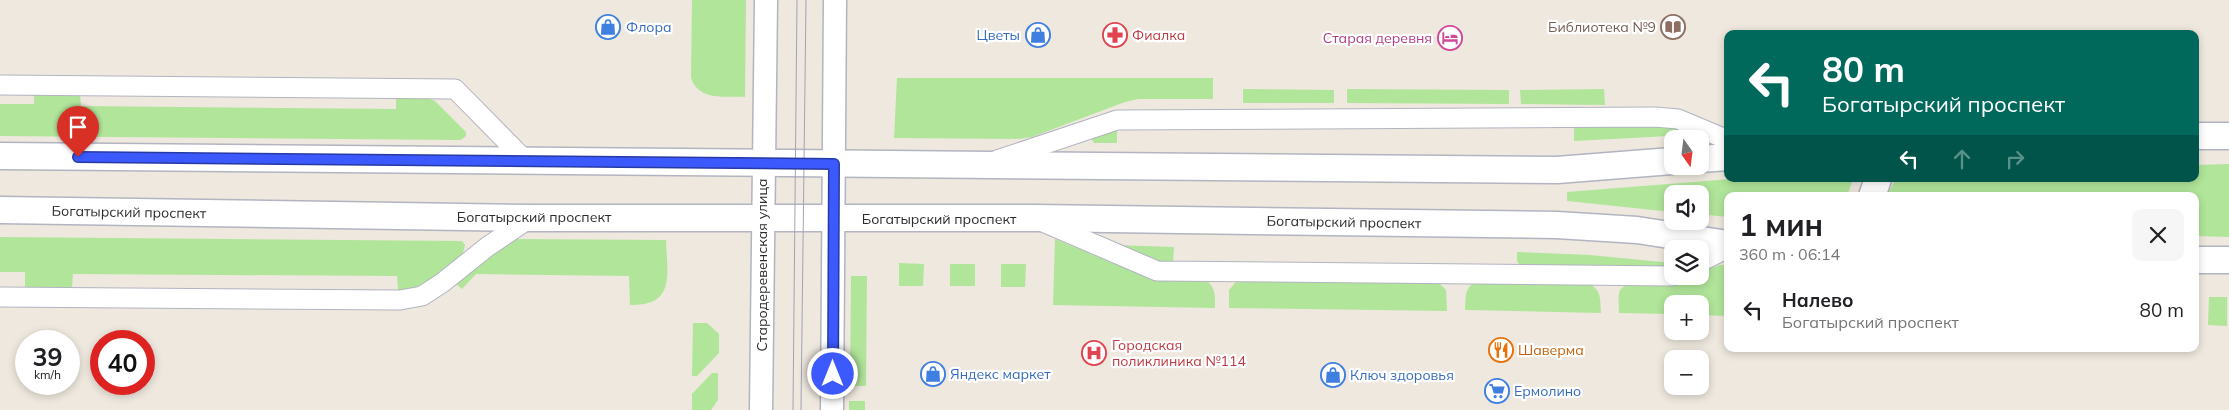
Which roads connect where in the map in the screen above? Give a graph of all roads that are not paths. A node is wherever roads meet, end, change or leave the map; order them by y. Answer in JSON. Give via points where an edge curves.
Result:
{"nodes":[{"id":1,"x":766,"y":0,"type":"edge"},
{"id":2,"x":835,"y":0,"type":"edge"},
{"id":3,"x":0,"y":85,"type":"edge"},
{"id":4,"x":2199,"y":136,"type":"edge"},
{"id":5,"x":2229,"y":136,"type":"edge"},
{"id":6,"x":1724,"y":138,"type":"edge"},
{"id":7,"x":0,"y":156,"type":"edge"},
{"id":8,"x":1724,"y":157,"type":"edge"},
{"id":9,"x":1709,"y":158,"type":"edge"},
{"id":10,"x":526,"y":160,"type":"junction"},
{"id":11,"x":1664,"y":162,"type":"edge"},
{"id":12,"x":763,"y":163,"type":"junction"},
{"id":13,"x":834,"y":164,"type":"junction"},
{"id":14,"x":981,"y":165,"type":"junction"},
{"id":15,"x":0,"y":210,"type":"edge"},
{"id":16,"x":530,"y":218,"type":"junction"},
{"id":17,"x":763,"y":218,"type":"junction"},
{"id":18,"x":1035,"y":218,"type":"junction"},
{"id":19,"x":834,"y":219,"type":"junction"},
{"id":20,"x":1724,"y":243,"type":"edge"},
{"id":21,"x":1724,"y":250,"type":"edge"},
{"id":22,"x":1709,"y":258,"type":"edge"},
{"id":23,"x":2199,"y":260,"type":"edge"},
{"id":24,"x":2229,"y":260,"type":"edge"},
{"id":25,"x":1664,"y":276,"type":"edge"},
{"id":26,"x":0,"y":297,"type":"edge"},
{"id":27,"x":761,"y":410,"type":"edge"},
{"id":28,"x":832,"y":410,"type":"edge"}],
"edges":[{"from":1,"to":12,"type":"street","name":"Стародеревенская улица"},
{"from":2,"to":13,"type":"street"},
{"from":3,"to":10,"type":"street","via":[[455,89]]},
{"from":4,"to":5,"type":"main road"},
{"from":6,"to":14,"type":"street","via":[[1678,119],[1655,117],[1117,120]]},
{"from":7,"to":10,"type":"main road"},
{"from":8,"to":9,"type":"main road"},
{"from":10,"to":12,"type":"main road"},
{"from":11,"to":14,"type":"main road","via":[[1557,170]]},
{"from":12,"to":13,"type":"main road"},
{"from":12,"to":17,"type":"street","name":"Стародеревенская улица"},
{"from":13,"to":14,"type":"main road"},
{"from":13,"to":19,"type":"street"},
{"from":15,"to":16,"type":"main road","name":"Богатырский проспект"},
{"from":16,"to":17,"type":"main road","name":"Богатырский проспект"},
{"from":16,"to":26,"type":"street","via":[[422,296],[400,300]]},
{"from":17,"to":19,"type":"main road","name":"Богатырский проспект"},
{"from":17,"to":27,"type":"street","name":"Стародеревенская улица"},
{"from":18,"to":19,"type":"main road","name":"Богатырский проспект"},
{"from":18,"to":20,"type":"main road","name":"Богатырский проспект","via":[[1557,225],[1637,230]]},
{"from":18,"to":25,"type":"street","via":[[1157,271]]},
{"from":19,"to":28,"type":"street"},
{"from":21,"to":22,"type":"street"},
{"from":23,"to":24,"type":"main road"}]}
